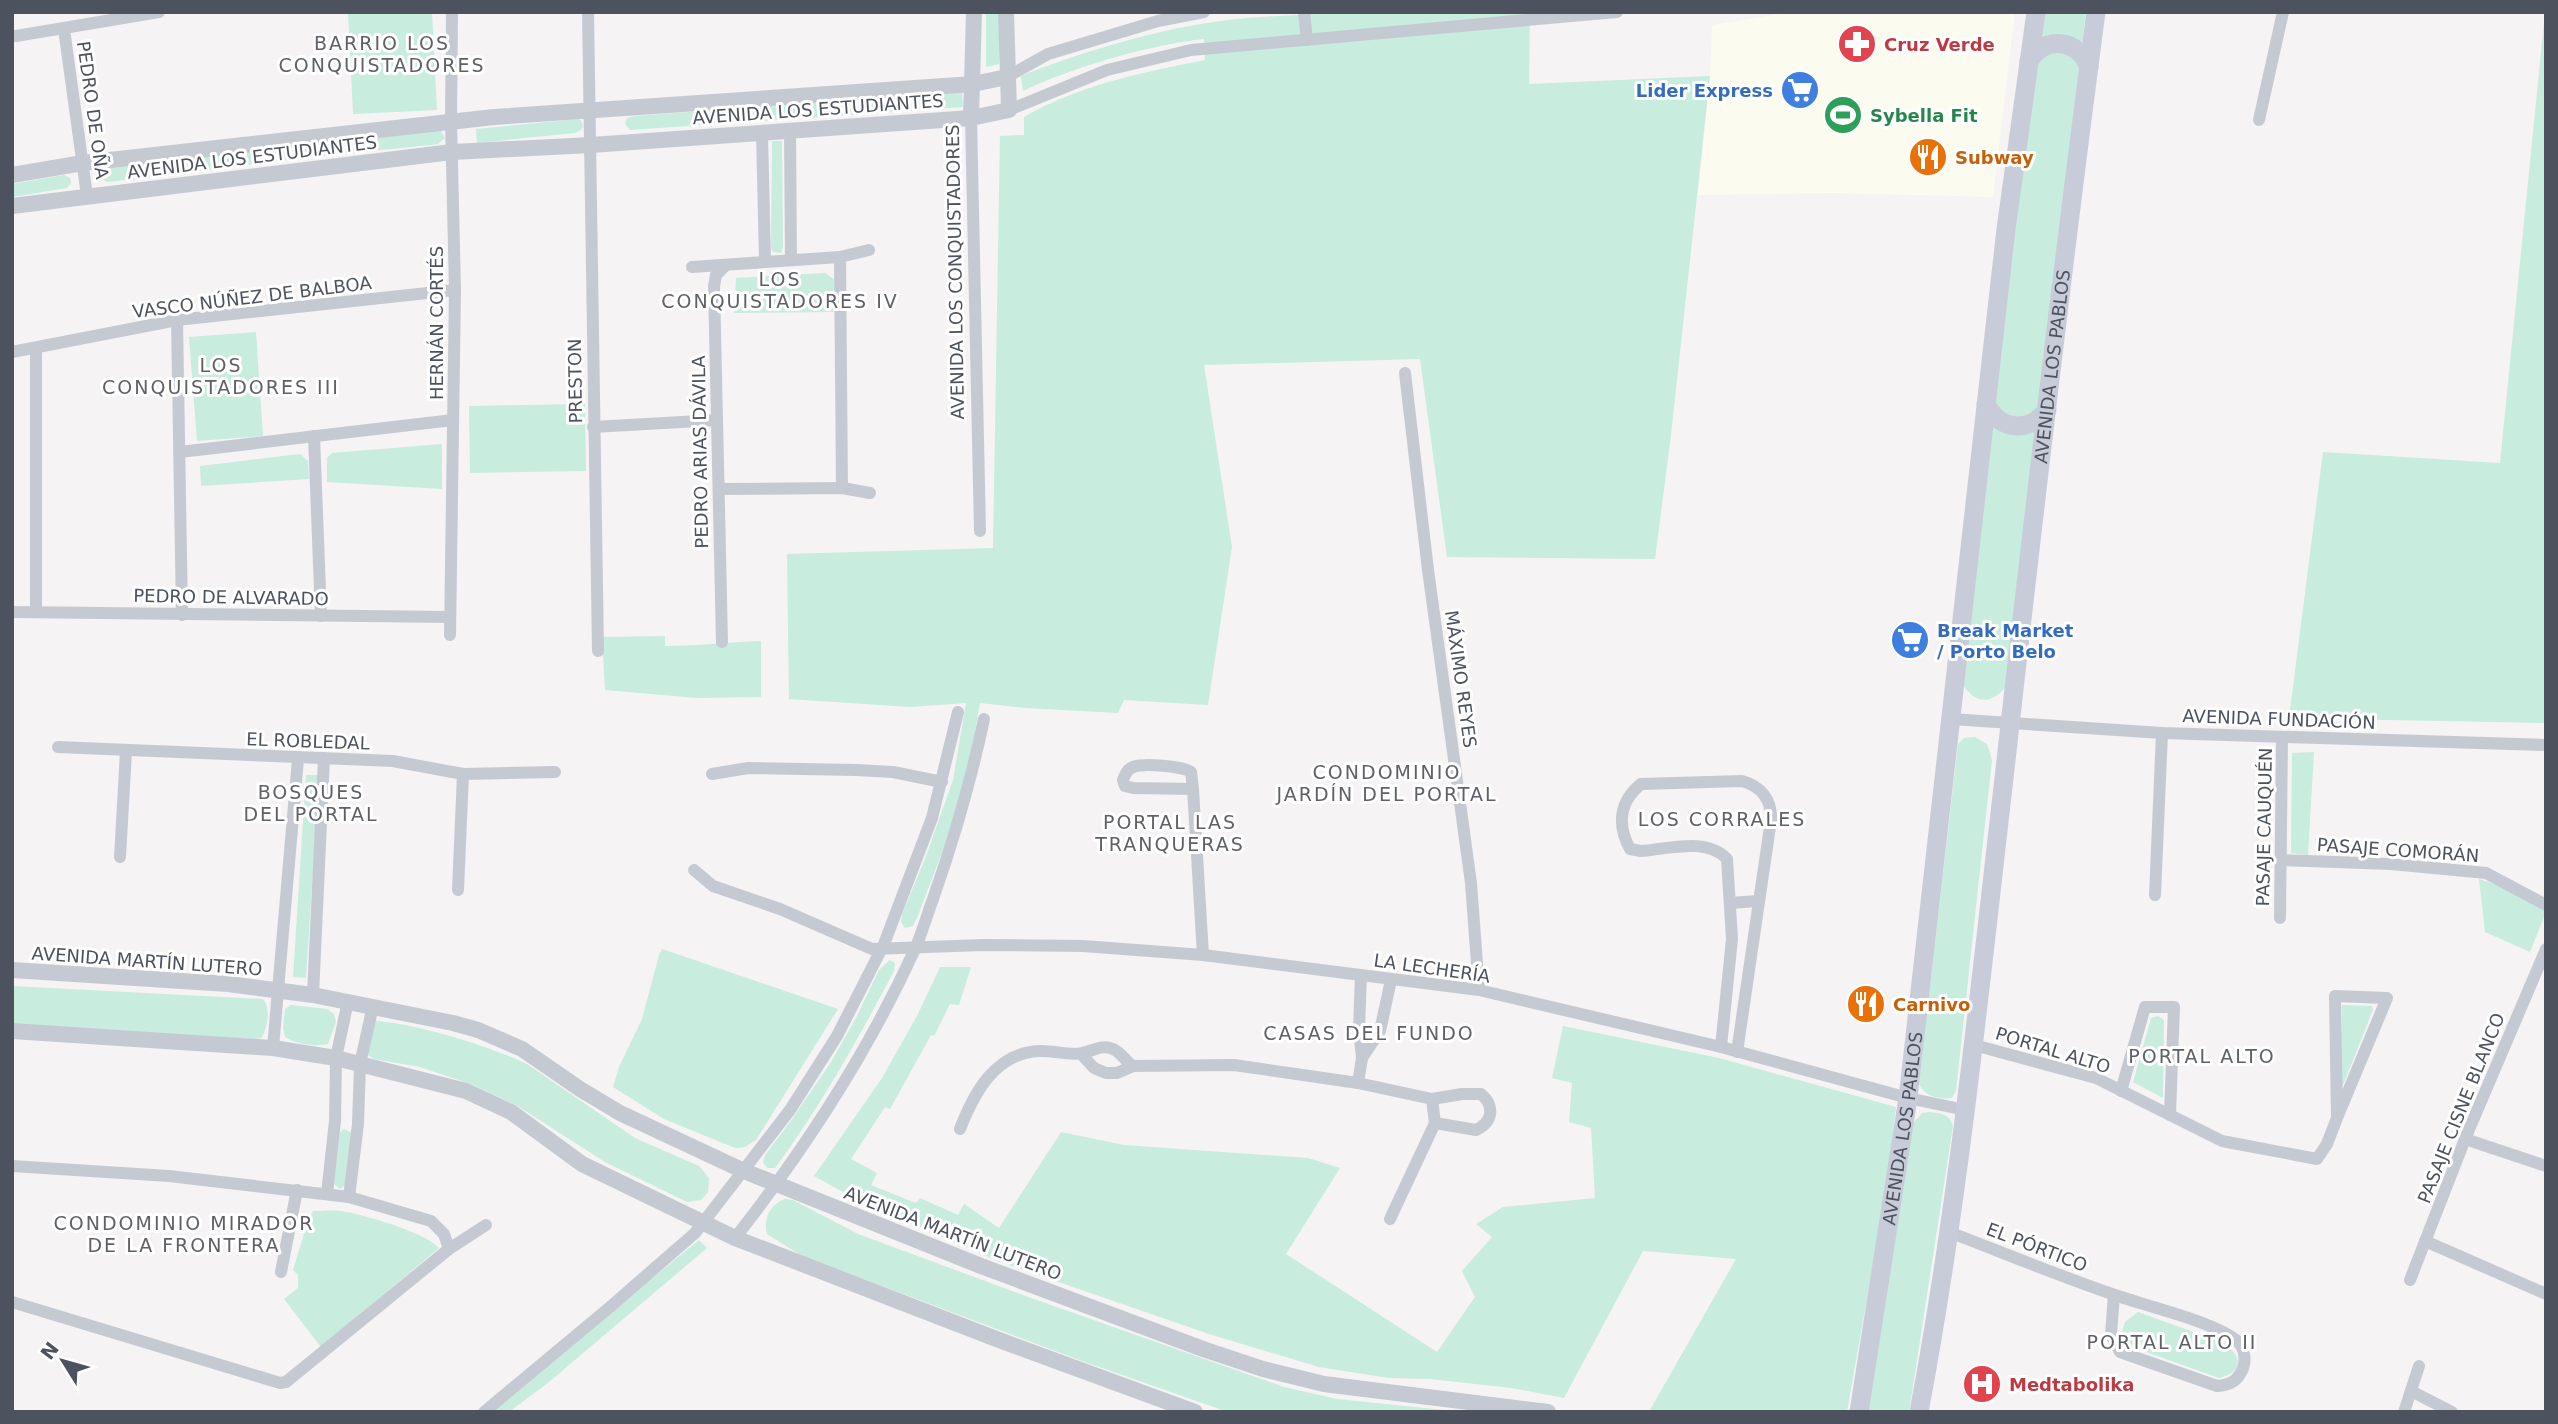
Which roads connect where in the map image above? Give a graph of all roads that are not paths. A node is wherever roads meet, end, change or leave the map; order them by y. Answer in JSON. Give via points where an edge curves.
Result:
{"nodes":[{"id":1,"x":159,"y":12,"type":"edge"},
{"id":2,"x":452,"y":12,"type":"edge"},
{"id":3,"x":588,"y":12,"type":"edge"},
{"id":4,"x":974,"y":12,"type":"edge"},
{"id":5,"x":1006,"y":12,"type":"edge"},
{"id":6,"x":1204,"y":12,"type":"edge"},
{"id":7,"x":1304,"y":12,"type":"edge"},
{"id":8,"x":1617,"y":12,"type":"edge"},
{"id":9,"x":2036,"y":12,"type":"edge"},
{"id":10,"x":2096,"y":12,"type":"edge"},
{"id":11,"x":2283,"y":12,"type":"edge"},
{"id":12,"x":64,"y":29,"type":"junction"},
{"id":13,"x":16,"y":36,"type":"dead end"},
{"id":14,"x":1307,"y":40,"type":"junction"},
{"id":15,"x":2029,"y":61,"type":"junction"},
{"id":16,"x":2089,"y":67,"type":"junction"},
{"id":17,"x":1007,"y":77,"type":"junction"},
{"id":18,"x":973,"y":84,"type":"junction"},
{"id":19,"x":1009,"y":110,"type":"junction"},
{"id":20,"x":591,"y":111,"type":"junction"},
{"id":21,"x":971,"y":118,"type":"junction"},
{"id":22,"x":2259,"y":120,"type":"dead end"},
{"id":23,"x":451,"y":121,"type":"junction"},
{"id":24,"x":790,"y":131,"type":"junction"},
{"id":25,"x":762,"y":132,"type":"junction"},
{"id":26,"x":591,"y":145,"type":"junction"},
{"id":27,"x":452,"y":152,"type":"junction"},
{"id":28,"x":83,"y":163,"type":"junction"},
{"id":29,"x":12,"y":174,"type":"edge"},
{"id":30,"x":88,"y":196,"type":"junction"},
{"id":31,"x":12,"y":206,"type":"edge"},
{"id":32,"x":869,"y":250,"type":"dead end"},
{"id":33,"x":840,"y":257,"type":"junction"},
{"id":34,"x":791,"y":259,"type":"junction"},
{"id":35,"x":765,"y":261,"type":"junction"},
{"id":36,"x":726,"y":265,"type":"junction"},
{"id":37,"x":692,"y":267,"type":"dead end"},
{"id":38,"x":456,"y":290,"type":"junction"},
{"id":39,"x":177,"y":320,"type":"junction"},
{"id":40,"x":36,"y":348,"type":"junction"},
{"id":41,"x":12,"y":352,"type":"edge"},
{"id":42,"x":1405,"y":373,"type":"dead end"},
{"id":43,"x":1986,"y":404,"type":"junction"},
{"id":44,"x":2047,"y":410,"type":"junction"},
{"id":45,"x":717,"y":420,"type":"junction"},
{"id":46,"x":453,"y":421,"type":"junction"},
{"id":47,"x":593,"y":427,"type":"junction"},
{"id":48,"x":314,"y":436,"type":"junction"},
{"id":49,"x":180,"y":452,"type":"junction"},
{"id":50,"x":842,"y":488,"type":"junction"},
{"id":51,"x":719,"y":489,"type":"junction"},
{"id":52,"x":870,"y":493,"type":"dead end"},
{"id":53,"x":979,"y":531,"type":"dead end"},
{"id":54,"x":12,"y":612,"type":"edge"},
{"id":55,"x":36,"y":612,"type":"junction"},
{"id":56,"x":182,"y":615,"type":"junction"},
{"id":57,"x":321,"y":616,"type":"junction"},
{"id":58,"x":450,"y":617,"type":"junction"},
{"id":59,"x":450,"y":635,"type":"dead end"},
{"id":60,"x":722,"y":642,"type":"dead end"},
{"id":61,"x":598,"y":651,"type":"dead end"},
{"id":62,"x":958,"y":712,"type":"dead end"},
{"id":63,"x":984,"y":719,"type":"dead end"},
{"id":64,"x":1951,"y":719,"type":"junction"},
{"id":65,"x":2011,"y":723,"type":"junction"},
{"id":66,"x":2162,"y":733,"type":"junction"},
{"id":67,"x":2282,"y":737,"type":"junction"},
{"id":68,"x":2546,"y":745,"type":"edge"},
{"id":69,"x":58,"y":747,"type":"dead end"},
{"id":70,"x":126,"y":751,"type":"junction"},
{"id":71,"x":324,"y":758,"type":"junction"},
{"id":72,"x":299,"y":759,"type":"junction"},
{"id":73,"x":555,"y":772,"type":"dead end"},
{"id":74,"x":463,"y":774,"type":"junction"},
{"id":75,"x":712,"y":774,"type":"dead end"},
{"id":76,"x":942,"y":782,"type":"junction"},
{"id":77,"x":1193,"y":789,"type":"junction"},
{"id":78,"x":120,"y":858,"type":"dead end"},
{"id":79,"x":2282,"y":860,"type":"junction"},
{"id":80,"x":694,"y":870,"type":"dead end"},
{"id":81,"x":458,"y":890,"type":"dead end"},
{"id":82,"x":2154,"y":895,"type":"dead end"},
{"id":83,"x":1758,"y":901,"type":"junction"},
{"id":84,"x":1730,"y":903,"type":"junction"},
{"id":85,"x":2546,"y":905,"type":"edge"},
{"id":86,"x":2280,"y":918,"type":"dead end"},
{"id":87,"x":915,"y":948,"type":"junction"},
{"id":88,"x":2546,"y":949,"type":"edge"},
{"id":89,"x":881,"y":951,"type":"junction"},
{"id":90,"x":1203,"y":954,"type":"junction"},
{"id":91,"x":12,"y":970,"type":"edge"},
{"id":92,"x":1361,"y":975,"type":"junction"},
{"id":93,"x":1391,"y":980,"type":"junction"},
{"id":94,"x":279,"y":990,"type":"junction"},
{"id":95,"x":1479,"y":990,"type":"junction"},
{"id":96,"x":313,"y":995,"type":"junction"},
{"id":97,"x":348,"y":1001,"type":"junction"},
{"id":98,"x":373,"y":1006,"type":"junction"},
{"id":99,"x":12,"y":1031,"type":"edge"},
{"id":100,"x":1974,"y":1045,"type":"junction"},
{"id":101,"x":1721,"y":1047,"type":"junction"},
{"id":102,"x":273,"y":1048,"type":"junction"},
{"id":103,"x":1737,"y":1052,"type":"junction"},
{"id":104,"x":1081,"y":1054,"type":"junction"},
{"id":105,"x":336,"y":1058,"type":"junction"},
{"id":106,"x":1362,"y":1058,"type":"junction"},
{"id":107,"x":360,"y":1064,"type":"junction"},
{"id":108,"x":1133,"y":1066,"type":"junction"},
{"id":109,"x":1358,"y":1083,"type":"junction"},
{"id":110,"x":2121,"y":1090,"type":"junction"},
{"id":111,"x":1908,"y":1098,"type":"junction"},
{"id":112,"x":1432,"y":1100,"type":"junction"},
{"id":113,"x":1965,"y":1110,"type":"junction"},
{"id":114,"x":2170,"y":1115,"type":"junction"},
{"id":115,"x":2337,"y":1118,"type":"junction"},
{"id":116,"x":335,"y":1121,"type":"junction"},
{"id":117,"x":1434,"y":1123,"type":"junction"},
{"id":118,"x":358,"y":1125,"type":"junction"},
{"id":119,"x":960,"y":1129,"type":"dead end"},
{"id":120,"x":2465,"y":1139,"type":"junction"},
{"id":121,"x":12,"y":1166,"type":"edge"},
{"id":122,"x":2546,"y":1166,"type":"edge"},
{"id":123,"x":744,"y":1171,"type":"junction"},
{"id":124,"x":776,"y":1184,"type":"junction"},
{"id":125,"x":297,"y":1190,"type":"junction"},
{"id":126,"x":327,"y":1194,"type":"junction"},
{"id":127,"x":348,"y":1197,"type":"junction"},
{"id":128,"x":1390,"y":1219,"type":"dead end"},
{"id":129,"x":703,"y":1222,"type":"junction"},
{"id":130,"x":486,"y":1225,"type":"dead end"},
{"id":131,"x":1949,"y":1231,"type":"junction"},
{"id":132,"x":735,"y":1238,"type":"junction"},
{"id":133,"x":2426,"y":1241,"type":"junction"},
{"id":134,"x":449,"y":1249,"type":"junction"},
{"id":135,"x":281,"y":1272,"type":"dead end"},
{"id":136,"x":2410,"y":1280,"type":"dead end"},
{"id":137,"x":2546,"y":1294,"type":"edge"},
{"id":138,"x":2114,"y":1295,"type":"junction"},
{"id":139,"x":12,"y":1302,"type":"edge"},
{"id":140,"x":2419,"y":1366,"type":"dead end"},
{"id":141,"x":2411,"y":1391,"type":"junction"},
{"id":142,"x":1492,"y":1408,"type":"edge"},
{"id":143,"x":484,"y":1412,"type":"edge"},
{"id":144,"x":1195,"y":1412,"type":"edge"},
{"id":145,"x":1548,"y":1412,"type":"edge"},
{"id":146,"x":1859,"y":1412,"type":"edge"},
{"id":147,"x":1919,"y":1412,"type":"edge"},
{"id":148,"x":2404,"y":1412,"type":"edge"},
{"id":149,"x":2452,"y":1412,"type":"edge"}],
"edges":[{"from":1,"to":12,"type":"street"},
{"from":2,"to":23,"type":"street","name":"HERNÁN CORTÉS"},
{"from":3,"to":20,"type":"street","name":"PRESTON"},
{"from":4,"to":18,"type":"street","name":"AVENIDA LOS CONQUISTADORES"},
{"from":5,"to":17,"type":"street"},
{"from":6,"to":17,"type":"street","name":"AVENIDA LOS ESTUDIANTES","via":[[1158,20],[1048,54]]},
{"from":7,"to":14,"type":"street"},
{"from":8,"to":14,"type":"street","name":"AVENIDA LOS ESTUDIANTES"},
{"from":9,"to":15,"type":"main road","name":"AVENIDA LOS PABLOS"},
{"from":10,"to":16,"type":"main road","name":"AVENIDA LOS PABLOS"},
{"from":11,"to":22,"type":"street"},
{"from":12,"to":13,"type":"street"},
{"from":12,"to":28,"type":"street","name":"PEDRO DE OÑA"},
{"from":14,"to":19,"type":"street","name":"AVENIDA LOS ESTUDIANTES","via":[[1191,50],[1119,66]]},
{"from":15,"to":16,"type":"main road","via":[[2046,45],[2062,43],[2076,48]]},
{"from":15,"to":43,"type":"main road","name":"AVENIDA LOS PABLOS"},
{"from":16,"to":44,"type":"main road","name":"AVENIDA LOS PABLOS"},
{"from":17,"to":18,"type":"street","name":"AVENIDA LOS ESTUDIANTES"},
{"from":17,"to":19,"type":"street"},
{"from":18,"to":20,"type":"street","name":"AVENIDA LOS ESTUDIANTES"},
{"from":18,"to":21,"type":"street","name":"AVENIDA LOS CONQUISTADORES"},
{"from":19,"to":21,"type":"street","name":"AVENIDA LOS ESTUDIANTES"},
{"from":20,"to":23,"type":"street","name":"AVENIDA LOS ESTUDIANTES"},
{"from":20,"to":26,"type":"street","name":"PRESTON"},
{"from":21,"to":24,"type":"street","name":"AVENIDA LOS ESTUDIANTES"},
{"from":21,"to":53,"type":"street","name":"AVENIDA LOS CONQUISTADORES"},
{"from":23,"to":27,"type":"street","name":"HERNÁN CORTÉS"},
{"from":23,"to":28,"type":"street","name":"AVENIDA LOS ESTUDIANTES"},
{"from":24,"to":25,"type":"street","name":"AVENIDA LOS ESTUDIANTES"},
{"from":24,"to":34,"type":"street"},
{"from":25,"to":26,"type":"street","name":"AVENIDA LOS ESTUDIANTES"},
{"from":25,"to":35,"type":"street"},
{"from":26,"to":27,"type":"street","name":"AVENIDA LOS ESTUDIANTES"},
{"from":26,"to":47,"type":"street","name":"PRESTON"},
{"from":27,"to":30,"type":"street","name":"AVENIDA LOS ESTUDIANTES"},
{"from":27,"to":38,"type":"street","name":"HERNÁN CORTÉS"},
{"from":28,"to":29,"type":"street","name":"AVENIDA LOS ESTUDIANTES"},
{"from":28,"to":30,"type":"street","name":"PEDRO DE OÑA"},
{"from":30,"to":31,"type":"street","name":"AVENIDA LOS ESTUDIANTES"},
{"from":32,"to":33,"type":"street"},
{"from":33,"to":34,"type":"street"},
{"from":33,"to":50,"type":"street"},
{"from":34,"to":35,"type":"street"},
{"from":35,"to":36,"type":"street"},
{"from":36,"to":37,"type":"street"},
{"from":36,"to":45,"type":"street","name":"PEDRO ARIAS DÁVILA","via":[[714,281]]},
{"from":38,"to":39,"type":"street","name":"VASCO NÚÑEZ DE BALBOA"},
{"from":38,"to":46,"type":"street","name":"HERNÁN CORTÉS"},
{"from":39,"to":40,"type":"street","name":"VASCO NÚÑEZ DE BALBOA"},
{"from":39,"to":49,"type":"street"},
{"from":40,"to":41,"type":"street","name":"VASCO NÚÑEZ DE BALBOA"},
{"from":40,"to":55,"type":"street"},
{"from":42,"to":95,"type":"street","name":"MÁXIMO REYES","via":[[1471,883]]},
{"from":43,"to":44,"type":"main road","via":[[2000,421],[2014,426],[2036,421]]},
{"from":43,"to":64,"type":"main road","name":"AVENIDA LOS PABLOS"},
{"from":44,"to":65,"type":"main road","name":"AVENIDA LOS PABLOS"},
{"from":45,"to":47,"type":"street"},
{"from":45,"to":51,"type":"street","name":"PEDRO ARIAS DÁVILA"},
{"from":46,"to":48,"type":"street"},
{"from":46,"to":58,"type":"street","name":"HERNÁN CORTÉS"},
{"from":47,"to":61,"type":"street","name":"PRESTON"},
{"from":48,"to":49,"type":"street"},
{"from":48,"to":57,"type":"street"},
{"from":49,"to":56,"type":"street"},
{"from":50,"to":51,"type":"street"},
{"from":50,"to":52,"type":"street"},
{"from":51,"to":60,"type":"street","name":"PEDRO ARIAS DÁVILA"},
{"from":54,"to":55,"type":"street","name":"PEDRO DE ALVARADO"},
{"from":55,"to":56,"type":"street","name":"PEDRO DE ALVARADO"},
{"from":56,"to":57,"type":"street","name":"PEDRO DE ALVARADO"},
{"from":57,"to":58,"type":"street","name":"PEDRO DE ALVARADO"},
{"from":58,"to":59,"type":"street","name":"HERNÁN CORTÉS"},
{"from":62,"to":76,"type":"street"},
{"from":63,"to":87,"type":"street","via":[[959,826]]},
{"from":64,"to":65,"type":"street"},
{"from":64,"to":111,"type":"main road","name":"AVENIDA LOS PABLOS"},
{"from":65,"to":66,"type":"street","name":"AVENIDA FUNDACIÓN"},
{"from":65,"to":100,"type":"main road","name":"AVENIDA LOS PABLOS"},
{"from":66,"to":67,"type":"street","name":"AVENIDA FUNDACIÓN"},
{"from":66,"to":82,"type":"street"},
{"from":67,"to":68,"type":"street","name":"AVENIDA FUNDACIÓN"},
{"from":67,"to":79,"type":"street","name":"PASAJE CAUQUÉN"},
{"from":69,"to":70,"type":"street","name":"EL ROBLEDAL"},
{"from":70,"to":72,"type":"street","name":"EL ROBLEDAL"},
{"from":70,"to":78,"type":"street"},
{"from":71,"to":72,"type":"street","name":"EL ROBLEDAL"},
{"from":71,"to":74,"type":"street","name":"EL ROBLEDAL","via":[[393,761]]},
{"from":71,"to":96,"type":"street"},
{"from":72,"to":94,"type":"street"},
{"from":73,"to":74,"type":"street","name":"EL ROBLEDAL"},
{"from":74,"to":81,"type":"street"},
{"from":75,"to":76,"type":"street","via":[[748,768],[856,770]]},
{"from":76,"to":89,"type":"street"},
{"from":77,"to":77,"type":"street","via":[[1133,788],[1123,780],[1135,766],[1183,767],[1191,772]]},
{"from":77,"to":90,"type":"street"},
{"from":79,"to":85,"type":"street","name":"PASAJE COMORÁN","via":[[2486,873]]},
{"from":79,"to":86,"type":"street","name":"PASAJE CAUQUÉN"},
{"from":80,"to":89,"type":"street","via":[[713,887]]},
{"from":83,"to":84,"type":"street"},
{"from":83,"to":84,"type":"street","via":[[1772,813],[1763,793],[1742,781],[1641,784],[1628,797],[1622,813],[1622,832],[1630,849],[1707,846],[1719,851],[1727,859]]},
{"from":83,"to":103,"type":"street"},
{"from":84,"to":101,"type":"street","via":[[1730,976]]},
{"from":87,"to":89,"type":"street","name":"LA LECHERÍA"},
{"from":87,"to":90,"type":"street","name":"LA LECHERÍA","via":[[1083,946]]},
{"from":87,"to":124,"type":"street","via":[[868,1041]]},
{"from":88,"to":120,"type":"street","name":"PASAJE CISNE BLANCO"},
{"from":89,"to":123,"type":"street","via":[[837,1036]]},
{"from":90,"to":92,"type":"street","name":"LA LECHERÍA"},
{"from":91,"to":94,"type":"street","name":"AVENIDA MARTÍN LUTERO","via":[[139,976]]},
{"from":92,"to":93,"type":"street","name":"LA LECHERÍA"},
{"from":92,"to":106,"type":"street"},
{"from":93,"to":95,"type":"street","name":"LA LECHERÍA"},
{"from":93,"to":106,"type":"street","via":[[1380,1031]]},
{"from":94,"to":96,"type":"street","name":"AVENIDA MARTÍN LUTERO"},
{"from":94,"to":102,"type":"street","name":"AVENIDA MARTÍN LUTERO"},
{"from":95,"to":101,"type":"street","name":"LA LECHERÍA"},
{"from":96,"to":97,"type":"street","name":"AVENIDA MARTÍN LUTERO"},
{"from":97,"to":98,"type":"street","name":"AVENIDA MARTÍN LUTERO"},
{"from":97,"to":105,"type":"street"},
{"from":98,"to":107,"type":"street"},
{"from":98,"to":123,"type":"street","name":"AVENIDA MARTÍN LUTERO","via":[[478,1030],[522,1049],[620,1113]]},
{"from":99,"to":102,"type":"street"},
{"from":100,"to":110,"type":"street","name":"PORTAL ALTO","via":[[2096,1078]]},
{"from":100,"to":113,"type":"main road","name":"AVENIDA LOS PABLOS"},
{"from":101,"to":103,"type":"street","name":"LA LECHERÍA"},
{"from":102,"to":105,"type":"street"},
{"from":103,"to":111,"type":"street","name":"LA LECHERÍA"},
{"from":104,"to":108,"type":"street","via":[[1110,1047]]},
{"from":104,"to":108,"type":"street","via":[[1103,1073]]},
{"from":104,"to":119,"type":"street","via":[[1033,1051],[996,1068],[973,1098]]},
{"from":105,"to":107,"type":"street"},
{"from":105,"to":116,"type":"street"},
{"from":106,"to":109,"type":"street"},
{"from":107,"to":118,"type":"street"},
{"from":107,"to":129,"type":"street","via":[[484,1098],[582,1164]]},
{"from":108,"to":109,"type":"street","via":[[1234,1065]]},
{"from":109,"to":112,"type":"street"},
{"from":110,"to":114,"type":"street","name":"PORTAL ALTO"},
{"from":110,"to":114,"type":"street","via":[[2145,1007],[2174,1007]]},
{"from":111,"to":113,"type":"street","name":"LA LECHERÍA"},
{"from":111,"to":146,"type":"main road","name":"AVENIDA LOS PABLOS"},
{"from":112,"to":117,"type":"street"},
{"from":112,"to":117,"type":"street","via":[[1481,1094],[1490,1107],[1490,1118],[1476,1130]]},
{"from":113,"to":131,"type":"main road","name":"AVENIDA LOS PABLOS"},
{"from":114,"to":115,"type":"street","name":"PORTAL ALTO","via":[[2222,1141],[2317,1159]]},
{"from":115,"to":115,"type":"street","via":[[2334,996],[2387,998],[2342,1106]]},
{"from":116,"to":118,"type":"street"},
{"from":116,"to":126,"type":"street"},
{"from":117,"to":128,"type":"street"},
{"from":118,"to":127,"type":"street"},
{"from":120,"to":122,"type":"street"},
{"from":120,"to":133,"type":"street","name":"PASAJE CISNE BLANCO"},
{"from":121,"to":125,"type":"street"},
{"from":123,"to":124,"type":"street","name":"AVENIDA MARTÍN LUTERO"},
{"from":123,"to":129,"type":"street"},
{"from":124,"to":132,"type":"street"},
{"from":124,"to":142,"type":"street","name":"AVENIDA MARTÍN LUTERO","via":[[1118,1318],[1263,1369],[1352,1388]]},
{"from":125,"to":126,"type":"street"},
{"from":125,"to":135,"type":"street"},
{"from":126,"to":127,"type":"street"},
{"from":127,"to":134,"type":"street","via":[[431,1221],[444,1234]]},
{"from":129,"to":132,"type":"street"},
{"from":129,"to":143,"type":"street"},
{"from":130,"to":134,"type":"street"},
{"from":131,"to":138,"type":"street","name":"EL PÓRTICO"},
{"from":131,"to":147,"type":"main road","name":"AVENIDA LOS PABLOS"},
{"from":132,"to":144,"type":"street"},
{"from":133,"to":136,"type":"street","name":"PASAJE CISNE BLANCO"},
{"from":133,"to":137,"type":"street"},
{"from":134,"to":139,"type":"street","via":[[280,1383]]},
{"from":138,"to":138,"type":"street","name":"EL PÓRTICO","via":[[2110,1334],[2120,1352],[2217,1386],[2231,1383],[2241,1374],[2245,1360],[2237,1340]]},
{"from":140,"to":141,"type":"street"},
{"from":141,"to":148,"type":"street"},
{"from":141,"to":149,"type":"street"},
{"from":142,"to":145,"type":"street","name":"AVENIDA MARTÍN LUTERO"}]}
